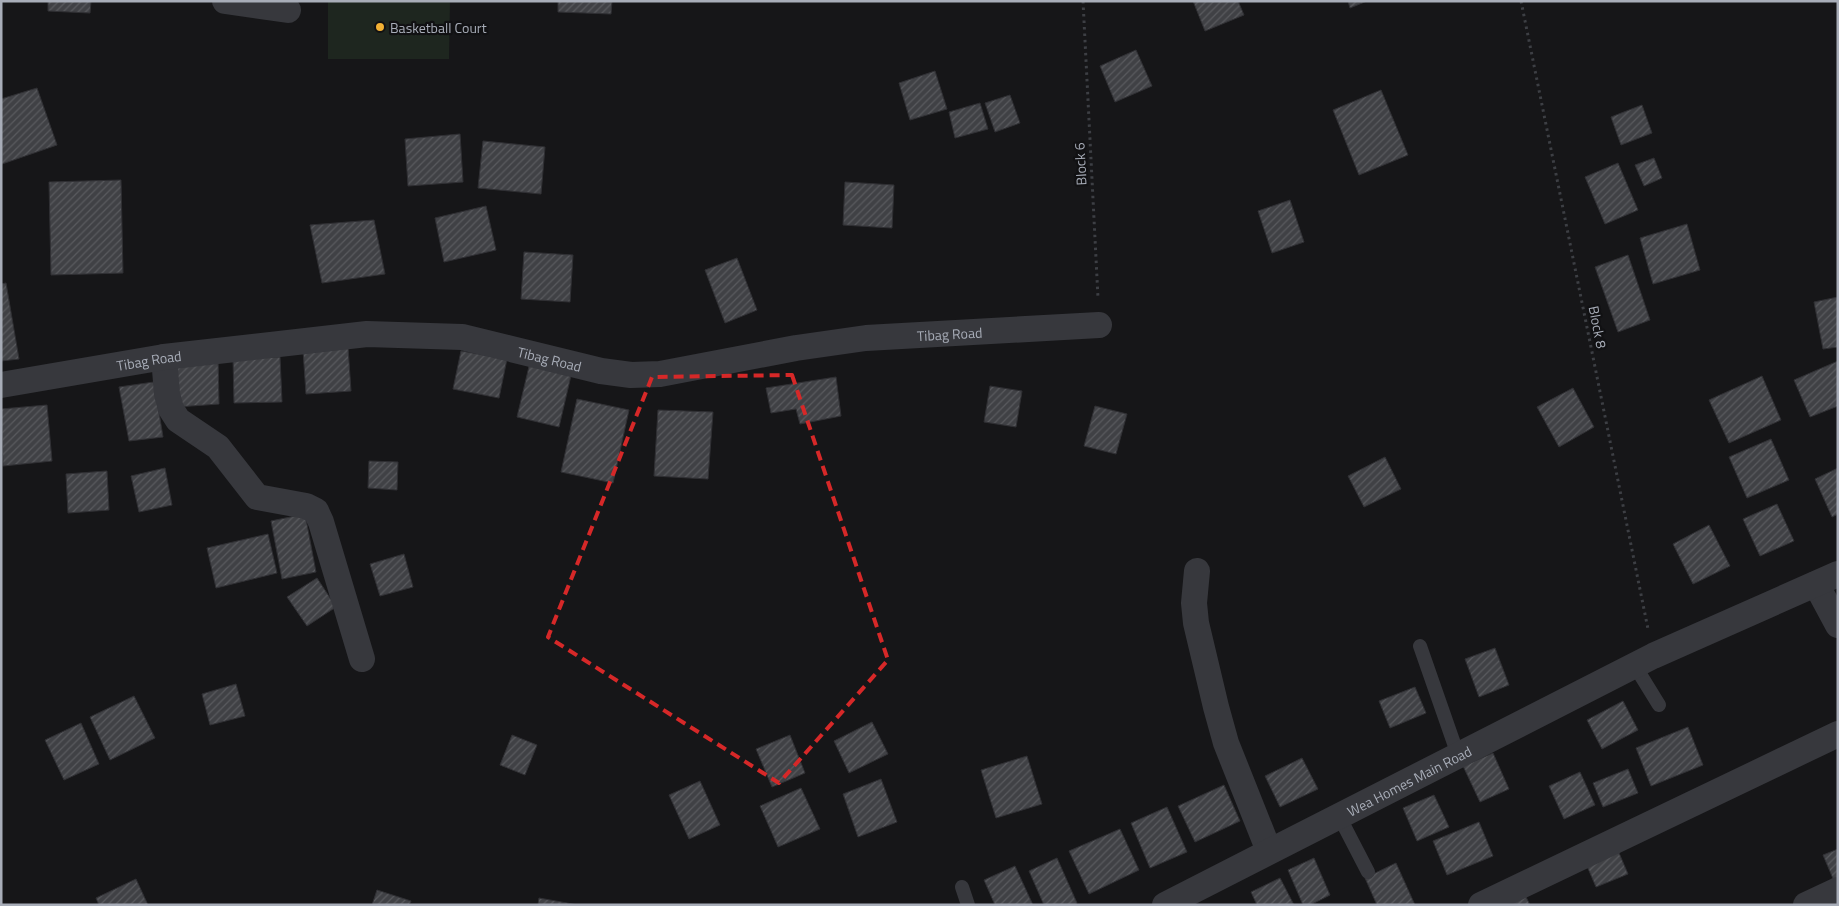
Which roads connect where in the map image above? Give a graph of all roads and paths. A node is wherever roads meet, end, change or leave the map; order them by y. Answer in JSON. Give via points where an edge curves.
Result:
{"nodes":[{"id":1,"x":225,"y":1,"type":"edge"},
{"id":2,"x":1083,"y":1,"type":"edge"},
{"id":3,"x":1521,"y":1,"type":"edge"},
{"id":4,"x":288,"y":10,"type":"dead end"},
{"id":5,"x":1099,"y":325,"type":"joint"},
{"id":6,"x":164,"y":357,"type":"junction"},
{"id":7,"x":1,"y":385,"type":"edge"},
{"id":8,"x":1197,"y":571,"type":"dead end"},
{"id":9,"x":1827,"y":579,"type":"edge"},
{"id":10,"x":1838,"y":625,"type":"edge"},
{"id":11,"x":1420,"y":646,"type":"dead end"},
{"id":12,"x":362,"y":659,"type":"dead end"},
{"id":13,"x":1644,"y":661,"type":"junction"},
{"id":14,"x":1659,"y":705,"type":"dead end"},
{"id":15,"x":1838,"y":734,"type":"edge"},
{"id":16,"x":1458,"y":755,"type":"junction"},
{"id":17,"x":1339,"y":816,"type":"junction"},
{"id":18,"x":1270,"y":851,"type":"junction"},
{"id":19,"x":1368,"y":872,"type":"dead end"},
{"id":20,"x":962,"y":887,"type":"dead end"},
{"id":21,"x":1838,"y":890,"type":"edge"},
{"id":22,"x":1207,"y":895,"type":"edge"},
{"id":23,"x":968,"y":905,"type":"edge"},
{"id":24,"x":1165,"y":905,"type":"edge"},
{"id":25,"x":1481,"y":905,"type":"edge"},
{"id":26,"x":1806,"y":905,"type":"edge"}],
"edges":[{"from":1,"to":4,"type":"street"},
{"from":2,"to":5,"type":"path","name":"Block 6"},
{"from":3,"to":13,"type":"path","name":"Block 8"},
{"from":5,"to":6,"type":"street","name":"Tibag Road","via":[[866,338],[660,374],[632,375],[602,371],[462,337],[410,334],[367,334]]},
{"from":6,"to":7,"type":"street","name":"Tibag Road"},
{"from":6,"to":12,"type":"street","via":[[166,394],[178,420],[218,447],[257,497],[306,506],[316,511]]},
{"from":8,"to":18,"type":"street","via":[[1196,623],[1216,706],[1226,742]]},
{"from":9,"to":10,"type":"street"},
{"from":9,"to":13,"type":"street","name":"Wea Homes Main Road"},
{"from":11,"to":16,"type":"lane"},
{"from":13,"to":14,"type":"lane"},
{"from":13,"to":16,"type":"street","name":"Wea Homes Main Road"},
{"from":15,"to":25,"type":"street"},
{"from":16,"to":17,"type":"street","name":"Wea Homes Main Road"},
{"from":17,"to":18,"type":"street","name":"Wea Homes Main Road"},
{"from":17,"to":19,"type":"lane"},
{"from":18,"to":22,"type":"street","name":"Wea Homes Main Road"},
{"from":20,"to":23,"type":"lane"},
{"from":21,"to":26,"type":"street"},
{"from":22,"to":24,"type":"street","name":"Wea Homes Main Road"}]}
